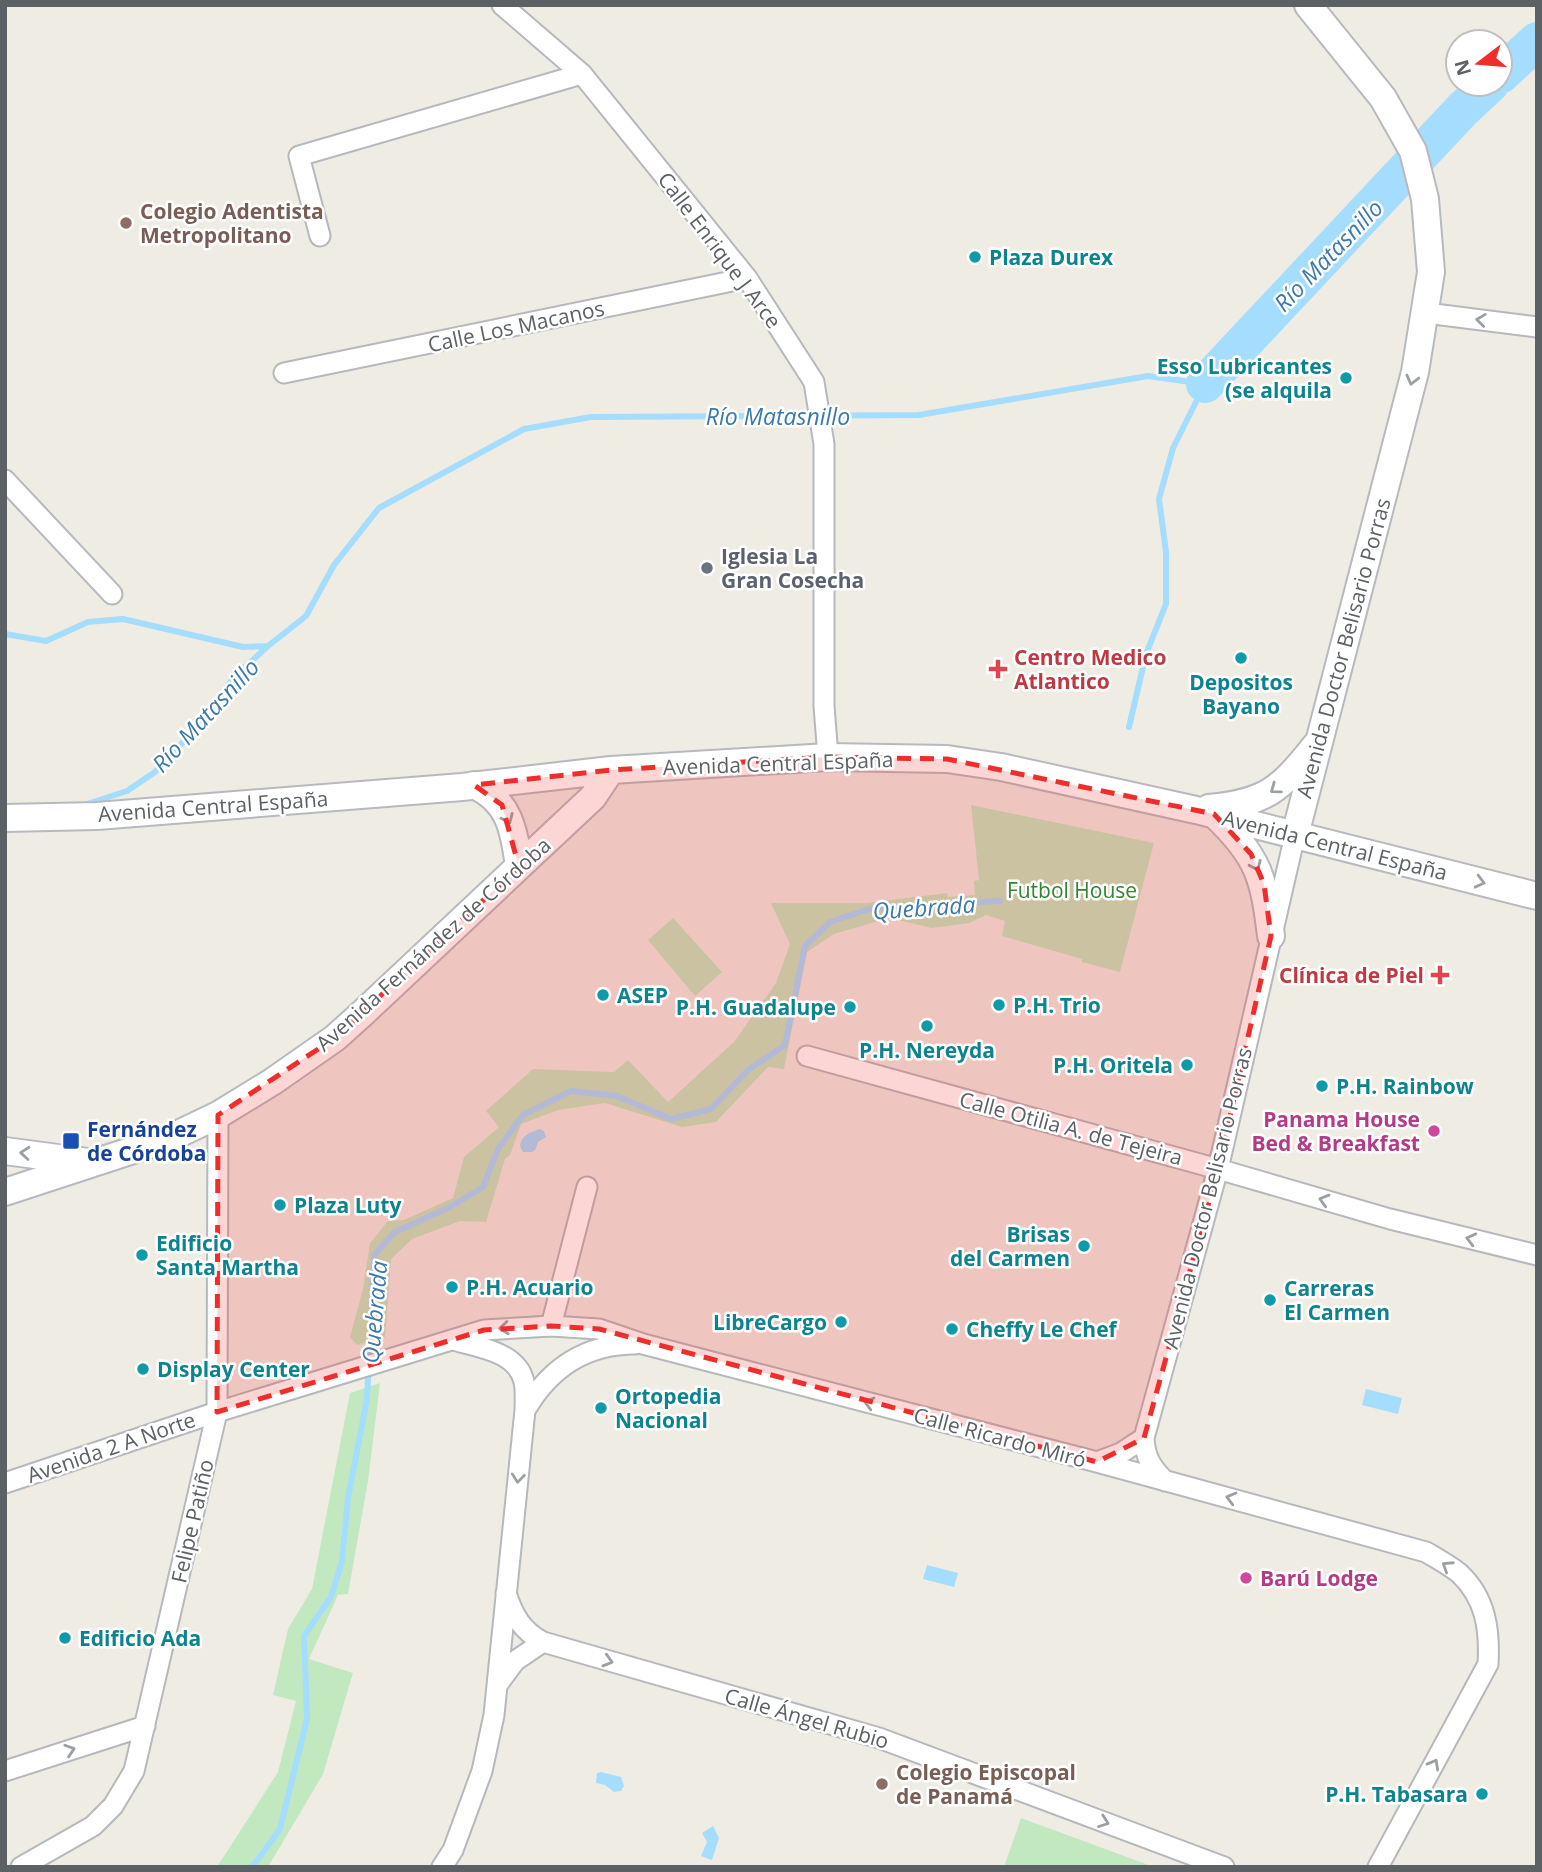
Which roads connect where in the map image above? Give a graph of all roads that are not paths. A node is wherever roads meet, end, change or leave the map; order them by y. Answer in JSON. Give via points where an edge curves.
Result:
{"nodes":[{"id":1,"x":502,"y":5,"type":"edge"},
{"id":2,"x":1308,"y":5,"type":"edge"},
{"id":3,"x":582,"y":74,"type":"junction"},
{"id":4,"x":320,"y":236,"type":"dead end"},
{"id":5,"x":747,"y":278,"type":"junction"},
{"id":6,"x":1426,"y":313,"type":"junction"},
{"id":7,"x":1537,"y":327,"type":"edge"},
{"id":8,"x":284,"y":373,"type":"dead end"},
{"id":9,"x":5,"y":480,"type":"edge"},
{"id":10,"x":112,"y":594,"type":"dead end"},
{"id":11,"x":1320,"y":739,"type":"junction"},
{"id":12,"x":828,"y":757,"type":"junction"},
{"id":13,"x":611,"y":770,"type":"junction"},
{"id":14,"x":474,"y":785,"type":"junction"},
{"id":15,"x":1205,"y":812,"type":"junction"},
{"id":16,"x":5,"y":818,"type":"edge"},
{"id":17,"x":1295,"y":835,"type":"junction"},
{"id":18,"x":519,"y":866,"type":"junction"},
{"id":19,"x":1537,"y":896,"type":"edge"},
{"id":20,"x":1271,"y":936,"type":"junction"},
{"id":21,"x":807,"y":1056,"type":"dead end"},
{"id":22,"x":218,"y":1115,"type":"junction"},
{"id":23,"x":5,"y":1151,"type":"edge"},
{"id":24,"x":93,"y":1163,"type":"junction"},
{"id":25,"x":1218,"y":1169,"type":"junction"},
{"id":26,"x":587,"y":1187,"type":"dead end"},
{"id":27,"x":5,"y":1192,"type":"edge"},
{"id":28,"x":1537,"y":1255,"type":"edge"},
{"id":29,"x":551,"y":1326,"type":"junction"},
{"id":30,"x":452,"y":1340,"type":"junction"},
{"id":31,"x":643,"y":1344,"type":"junction"},
{"id":32,"x":525,"y":1410,"type":"junction"},
{"id":33,"x":217,"y":1412,"type":"junction"},
{"id":34,"x":1144,"y":1438,"type":"junction"},
{"id":35,"x":1097,"y":1462,"type":"junction"},
{"id":36,"x":1165,"y":1481,"type":"junction"},
{"id":37,"x":5,"y":1483,"type":"edge"},
{"id":38,"x":506,"y":1593,"type":"junction"},
{"id":39,"x":543,"y":1643,"type":"junction"},
{"id":40,"x":497,"y":1687,"type":"junction"},
{"id":41,"x":145,"y":1726,"type":"junction"},
{"id":42,"x":5,"y":1771,"type":"edge"},
{"id":43,"x":21,"y":1867,"type":"edge"},
{"id":44,"x":442,"y":1867,"type":"edge"},
{"id":45,"x":1224,"y":1867,"type":"edge"},
{"id":46,"x":1378,"y":1867,"type":"edge"}],
"edges":[{"from":1,"to":3,"type":"street","name":"Calle Enrique J Arce"},
{"from":2,"to":6,"type":"main road","name":"Avenida Doctor Belisario Porras","via":[[1383,98],[1413,151],[1425,199],[1431,272]]},
{"from":3,"to":4,"type":"street","via":[[299,156]]},
{"from":3,"to":5,"type":"street","name":"Calle Enrique J Arce"},
{"from":5,"to":8,"type":"street","name":"Calle Los Macanos"},
{"from":5,"to":12,"type":"street","name":"Calle Enrique J Arce","via":[[814,382],[824,444]]},
{"from":7,"to":6,"type":"street","one_way":true},
{"from":6,"to":11,"type":"main road","name":"Avenida Doctor Belisario Porras","one_way":true,"via":[[1415,372]]},
{"from":9,"to":10,"type":"street"},
{"from":11,"to":15,"type":"main road","one_way":true,"via":[[1269,794]]},
{"from":11,"to":17,"type":"main road","name":"Avenida Doctor Belisario Porras"},
{"from":12,"to":13,"type":"main road","name":"Avenida Central España"},
{"from":12,"to":15,"type":"main road","name":"Avenida Central España","via":[[947,759]]},
{"from":13,"to":14,"type":"main road","name":"Avenida Central España"},
{"from":13,"to":18,"type":"main road","name":"Avenida Fernández de Córdoba","via":[[593,797]]},
{"from":14,"to":16,"type":"main road","name":"Avenida Central España","via":[[97,816]]},
{"from":14,"to":18,"type":"main road","one_way":true,"via":[[502,805],[513,831]]},
{"from":15,"to":17,"type":"main road","name":"Avenida Central España"},
{"from":15,"to":20,"type":"main road","one_way":true,"via":[[1242,841],[1251,854],[1264,884]]},
{"from":17,"to":19,"type":"main road","name":"Avenida Central España","one_way":true},
{"from":17,"to":20,"type":"street","name":"Avenida Doctor Belisario Porras"},
{"from":18,"to":22,"type":"main road","name":"Avenida Fernández de Córdoba","via":[[335,1038]]},
{"from":20,"to":25,"type":"street","name":"Avenida Doctor Belisario Porras"},
{"from":21,"to":25,"type":"street","name":"Calle Otilia A. de Tejeira"},
{"from":22,"to":24,"type":"main road","name":"Avenida Fernández de Córdoba","via":[[170,1138]]},
{"from":22,"to":33,"type":"street","name":"Felipe Patiño"},
{"from":24,"to":23,"type":"main road","one_way":true},
{"from":24,"to":27,"type":"main road","name":"Avenida Fernández de Córdoba"},
{"from":28,"to":25,"type":"street","name":"Calle Otilia A. de Tejeira","one_way":true,"via":[[1390,1219]]},
{"from":25,"to":34,"type":"street","name":"Avenida Doctor Belisario Porras"},
{"from":26,"to":29,"type":"street"},
{"from":29,"to":30,"type":"street","name":"Calle Ricardo Miró","one_way":true,"via":[[484,1330]]},
{"from":29,"to":31,"type":"street","name":"Calle Ricardo Miró","via":[[599,1329]]},
{"from":30,"to":32,"type":"street","via":[[491,1350],[519,1369]]},
{"from":30,"to":33,"type":"street","name":"Calle Ricardo Miró"},
{"from":31,"to":32,"type":"street","via":[[598,1348],[575,1357],[546,1380]]},
{"from":35,"to":31,"type":"street","name":"Calle Ricardo Miró","one_way":true},
{"from":32,"to":38,"type":"street","one_way":true},
{"from":33,"to":37,"type":"street","name":"Avenida 2 A Norte"},
{"from":33,"to":41,"type":"street","name":"Felipe Patiño"},
{"from":34,"to":35,"type":"street"},
{"from":34,"to":36,"type":"street","via":[[1145,1454]]},
{"from":35,"to":36,"type":"street","name":"Calle Ricardo Miró"},
{"from":46,"to":36,"type":"street","name":"Calle Ricardo Miró","one_way":true,"via":[[1488,1664],[1490,1635],[1481,1601],[1459,1573],[1426,1552]]},
{"from":38,"to":39,"type":"street","name":"Calle Ángel Rubio","via":[[519,1622]]},
{"from":38,"to":40,"type":"street"},
{"from":39,"to":40,"type":"street","via":[[514,1661]]},
{"from":39,"to":45,"type":"street","name":"Calle Ángel Rubio","one_way":true,"via":[[879,1738]]},
{"from":40,"to":44,"type":"street","via":[[482,1771],[453,1850]]},
{"from":42,"to":41,"type":"street","one_way":true},
{"from":41,"to":43,"type":"street","name":"Felipe Patiño","via":[[134,1771],[113,1806],[93,1826]]}]}
